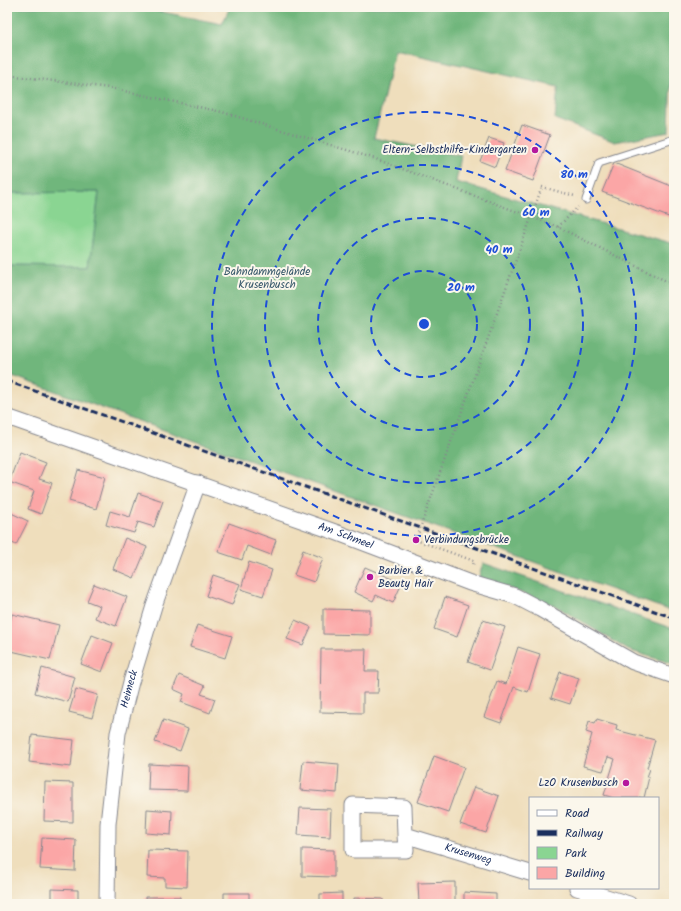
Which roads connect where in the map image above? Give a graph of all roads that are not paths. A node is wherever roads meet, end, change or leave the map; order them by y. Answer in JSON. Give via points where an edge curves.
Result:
{"nodes":[{"id":1,"x":674,"y":139,"type":"edge"},
{"id":2,"x":586,"y":200,"type":"road end"},
{"id":3,"x":7,"y":416,"type":"edge"},
{"id":4,"x":198,"y":484,"type":"junction"},
{"id":5,"x":674,"y":676,"type":"edge"},
{"id":6,"x":405,"y":835,"type":"junction"},
{"id":7,"x":529,"y":874,"type":"edge"},
{"id":8,"x":580,"y":889,"type":"edge"},
{"id":9,"x":107,"y":904,"type":"edge"},
{"id":10,"x":629,"y":904,"type":"edge"}],
"edges":[{"from":1,"to":2,"type":"lane","via":[[600,163]]},
{"from":3,"to":4,"type":"street","name":"Am Schmeel"},
{"from":4,"to":5,"type":"street","name":"Am Schmeel","via":[[470,583],[514,596],[633,662]]},
{"from":4,"to":9,"type":"street","name":"Heimeck","via":[[154,606],[118,733],[108,824]]},
{"from":6,"to":6,"type":"street","via":[[404,807],[353,805],[353,850],[406,850]]},
{"from":6,"to":7,"type":"street","name":"Krusenweg"},
{"from":8,"to":10,"type":"street"}]}
